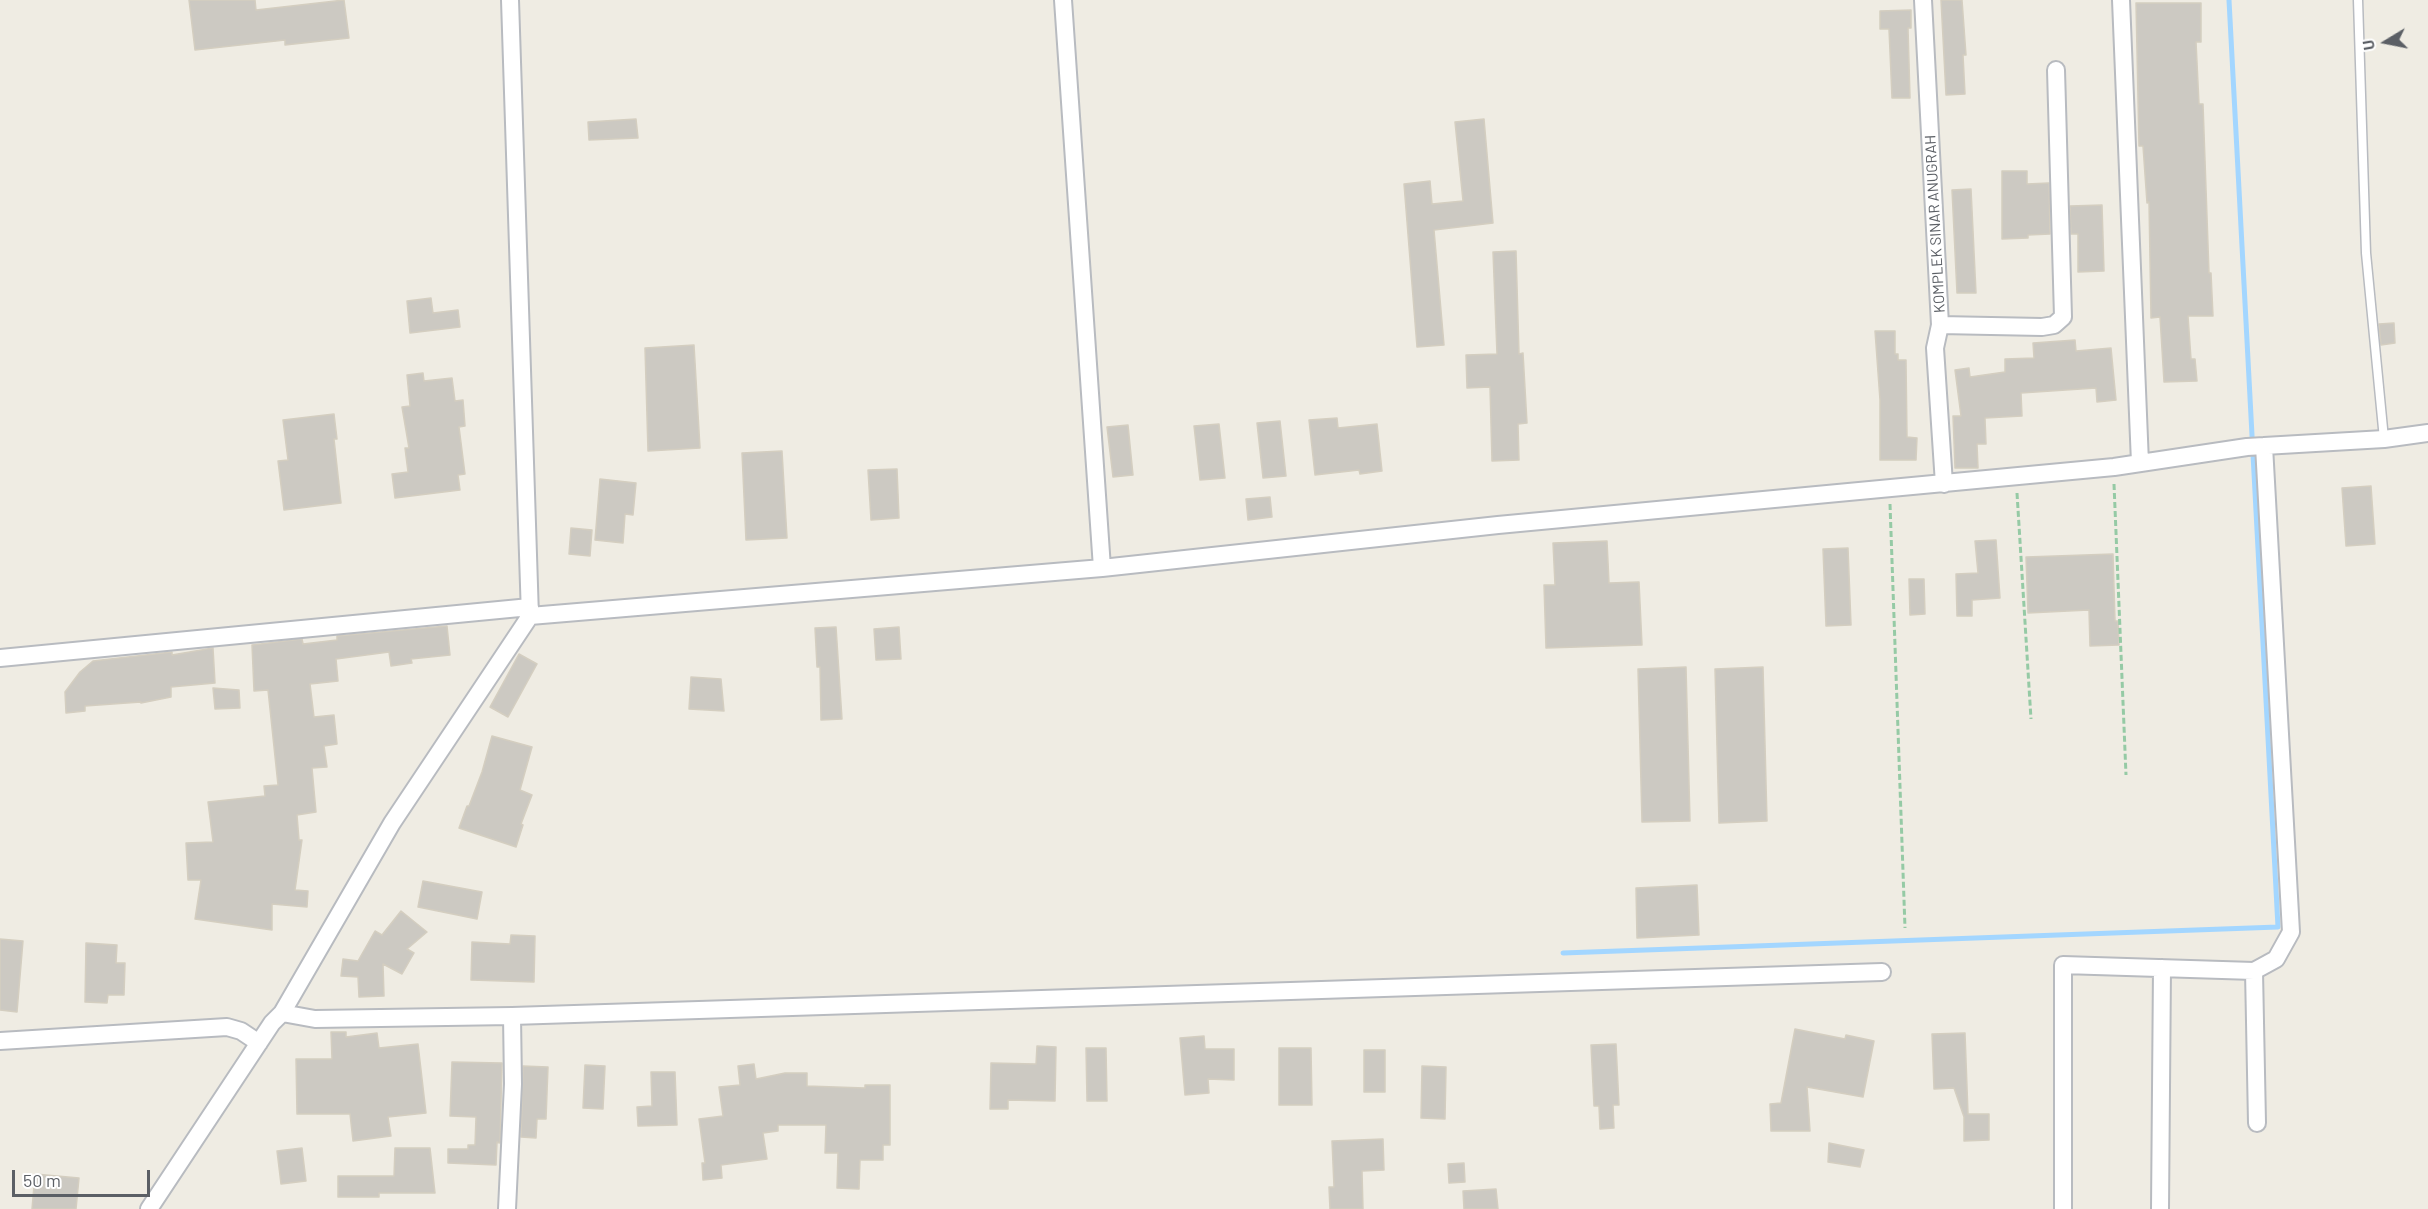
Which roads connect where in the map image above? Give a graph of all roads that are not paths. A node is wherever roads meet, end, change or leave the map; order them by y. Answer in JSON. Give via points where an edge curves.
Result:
{"nodes":[{"id":1,"x":510,"y":0,"type":"edge"},
{"id":2,"x":1063,"y":0,"type":"edge"},
{"id":3,"x":1923,"y":0,"type":"edge"},
{"id":4,"x":2121,"y":0,"type":"edge"},
{"id":5,"x":2358,"y":0,"type":"edge"},
{"id":6,"x":2056,"y":70,"type":"dead end"},
{"id":7,"x":1941,"y":324,"type":"junction"},
{"id":8,"x":2428,"y":433,"type":"edge"},
{"id":9,"x":2384,"y":439,"type":"junction"},
{"id":10,"x":2256,"y":446,"type":"junction"},
{"id":11,"x":2140,"y":463,"type":"junction"},
{"id":12,"x":1944,"y":484,"type":"junction"},
{"id":13,"x":1102,"y":568,"type":"junction"},
{"id":14,"x":530,"y":612,"type":"junction"},
{"id":15,"x":0,"y":658,"type":"edge"},
{"id":16,"x":2162,"y":968,"type":"junction"},
{"id":17,"x":2254,"y":971,"type":"junction"},
{"id":18,"x":1882,"y":972,"type":"dead end"},
{"id":19,"x":282,"y":1013,"type":"junction"},
{"id":20,"x":512,"y":1016,"type":"junction"},
{"id":21,"x":0,"y":1041,"type":"edge"},
{"id":22,"x":259,"y":1043,"type":"junction"},
{"id":23,"x":2257,"y":1124,"type":"dead end"},
{"id":24,"x":149,"y":1209,"type":"edge"},
{"id":25,"x":507,"y":1209,"type":"edge"},
{"id":26,"x":2063,"y":1209,"type":"edge"},
{"id":27,"x":2160,"y":1209,"type":"edge"}],
"edges":[{"from":1,"to":14,"type":"street"},
{"from":2,"to":13,"type":"street"},
{"from":3,"to":7,"type":"street","name":"KOMPLEK SINAR ANUGRAH"},
{"from":4,"to":11,"type":"street"},
{"from":5,"to":9,"type":"lane","via":[[2366,253]]},
{"from":6,"to":7,"type":"street","via":[[2063,317],[2054,325],[2042,327]]},
{"from":7,"to":12,"type":"street","name":"KOMPLEK SINAR ANUGRAH","via":[[1935,348]]},
{"from":8,"to":9,"type":"street"},
{"from":9,"to":10,"type":"street"},
{"from":10,"to":11,"type":"street"},
{"from":10,"to":17,"type":"street","via":[[2291,932],[2276,959]]},
{"from":11,"to":12,"type":"street"},
{"from":12,"to":13,"type":"street","via":[[1498,525]]},
{"from":13,"to":14,"type":"street"},
{"from":14,"to":15,"type":"street"},
{"from":14,"to":19,"type":"street","via":[[392,822]]},
{"from":16,"to":17,"type":"street"},
{"from":16,"to":26,"type":"street","via":[[2063,965]]},
{"from":16,"to":27,"type":"street"},
{"from":17,"to":23,"type":"street"},
{"from":18,"to":20,"type":"street"},
{"from":19,"to":20,"type":"street","via":[[315,1019]]},
{"from":19,"to":22,"type":"street"},
{"from":20,"to":25,"type":"street"},
{"from":21,"to":22,"type":"street","via":[[227,1028],[241,1031]]},
{"from":22,"to":24,"type":"street"}]}
